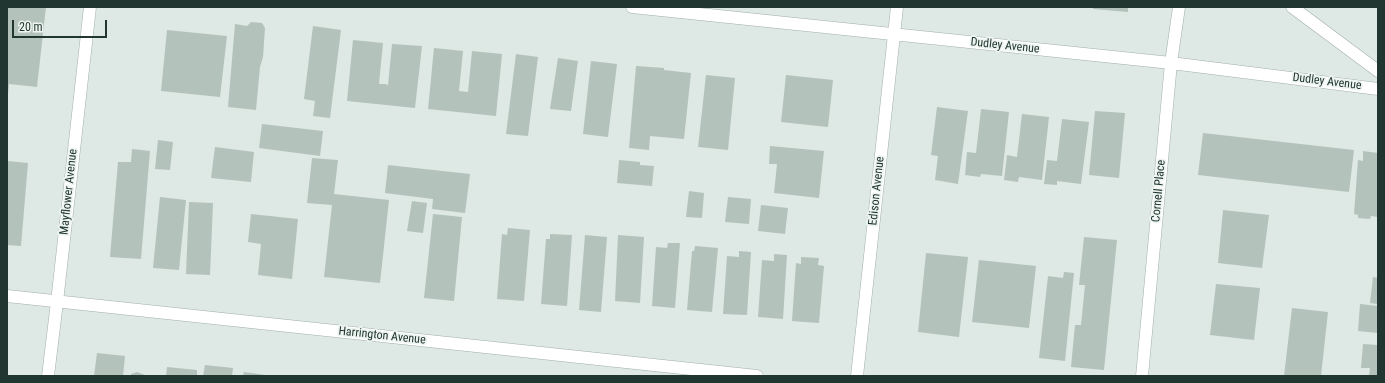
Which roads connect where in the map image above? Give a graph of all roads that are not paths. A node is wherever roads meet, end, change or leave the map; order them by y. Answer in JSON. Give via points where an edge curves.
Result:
{"nodes":[{"id":1,"x":90,"y":7,"type":"edge"},
{"id":2,"x":632,"y":7,"type":"edge"},
{"id":3,"x":897,"y":7,"type":"edge"},
{"id":4,"x":1179,"y":7,"type":"edge"},
{"id":5,"x":1292,"y":7,"type":"edge"},
{"id":6,"x":894,"y":35,"type":"junction"},
{"id":7,"x":1171,"y":63,"type":"junction"},
{"id":8,"x":1378,"y":70,"type":"edge"},
{"id":9,"x":1378,"y":89,"type":"edge"},
{"id":10,"x":7,"y":296,"type":"edge"},
{"id":11,"x":57,"y":302,"type":"junction"},
{"id":12,"x":48,"y":376,"type":"edge"},
{"id":13,"x":757,"y":376,"type":"edge"},
{"id":14,"x":857,"y":376,"type":"edge"},
{"id":15,"x":1142,"y":376,"type":"edge"}],
"edges":[{"from":1,"to":11,"type":"street","name":"Mayflower Avenue"},
{"from":2,"to":6,"type":"street","name":"Dudley Avenue"},
{"from":3,"to":6,"type":"street","name":"Edison Avenue"},
{"from":4,"to":7,"type":"street","name":"Cornell Place"},
{"from":5,"to":8,"type":"street"},
{"from":6,"to":7,"type":"street","name":"Dudley Avenue"},
{"from":6,"to":14,"type":"street","name":"Edison Avenue"},
{"from":7,"to":9,"type":"street","name":"Dudley Avenue"},
{"from":7,"to":15,"type":"street","name":"Cornell Place"},
{"from":10,"to":11,"type":"street","name":"Harrington Avenue"},
{"from":11,"to":12,"type":"street","name":"Mayflower Avenue"},
{"from":11,"to":13,"type":"street","name":"Harrington Avenue"}]}
